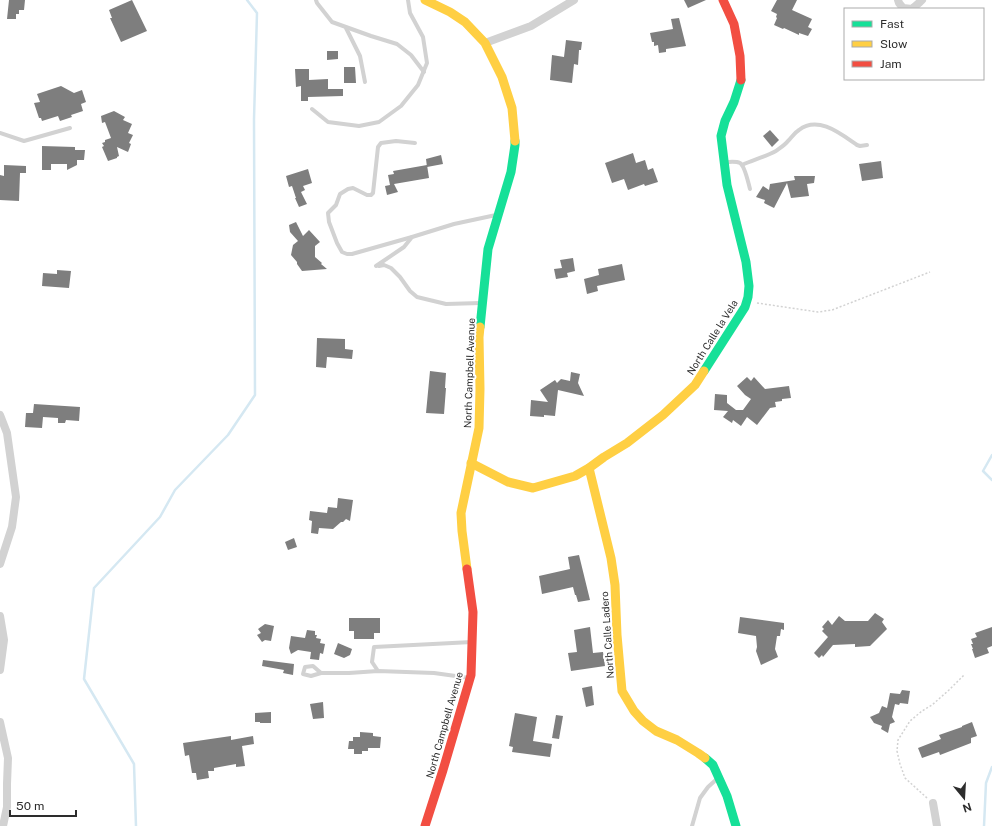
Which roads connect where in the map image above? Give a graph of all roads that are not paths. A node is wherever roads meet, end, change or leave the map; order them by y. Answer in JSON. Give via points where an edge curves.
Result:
{"nodes":[{"id":1,"x":316,"y":0,"type":"edge"},
{"id":2,"x":408,"y":0,"type":"edge"},
{"id":3,"x":425,"y":0,"type":"edge"},
{"id":4,"x":574,"y":0,"type":"edge"},
{"id":5,"x":723,"y":0,"type":"edge"},
{"id":6,"x":922,"y":0,"type":"edge"},
{"id":7,"x":913,"y":8,"type":"edge"},
{"id":8,"x":346,"y":28,"type":"junction"},
{"id":9,"x":485,"y":44,"type":"junction"},
{"id":10,"x":424,"y":72,"type":"junction"},
{"id":11,"x":365,"y":82,"type":"dead end"},
{"id":12,"x":312,"y":109,"type":"dead end"},
{"id":13,"x":70,"y":128,"type":"dead end"},
{"id":14,"x":0,"y":133,"type":"edge"},
{"id":15,"x":415,"y":143,"type":"dead end"},
{"id":16,"x":867,"y":145,"type":"dead end"},
{"id":17,"x":724,"y":162,"type":"junction"},
{"id":18,"x":742,"y":165,"type":"junction"},
{"id":19,"x":750,"y":189,"type":"dead end"},
{"id":20,"x":498,"y":214,"type":"junction"},
{"id":21,"x":412,"y":237,"type":"junction"},
{"id":22,"x":483,"y":303,"type":"junction"},
{"id":23,"x":0,"y":415,"type":"edge"},
{"id":24,"x":471,"y":464,"type":"junction"},
{"id":25,"x":589,"y":468,"type":"junction"},
{"id":26,"x":0,"y":564,"type":"edge"},
{"id":27,"x":0,"y":616,"type":"edge"},
{"id":28,"x":472,"y":642,"type":"junction"},
{"id":29,"x":0,"y":670,"type":"edge"},
{"id":30,"x":378,"y":671,"type":"junction"},
{"id":31,"x":321,"y":673,"type":"dead end"},
{"id":32,"x":470,"y":678,"type":"junction"},
{"id":33,"x":0,"y":722,"type":"edge"},
{"id":34,"x":719,"y":778,"type":"junction"},
{"id":35,"x":933,"y":803,"type":"road end"},
{"id":36,"x":3,"y":826,"type":"edge"},
{"id":37,"x":424,"y":826,"type":"edge"},
{"id":38,"x":692,"y":826,"type":"edge"},
{"id":39,"x":736,"y":826,"type":"edge"},
{"id":40,"x":938,"y":826,"type":"edge"}],
"edges":[{"from":1,"to":8,"type":"lane","via":[[332,22]]},
{"from":2,"to":10,"type":"lane","via":[[410,13],[423,37],[427,63]]},
{"from":3,"to":9,"type":"street","name":"North Campbell Avenue","via":[[465,22]]},
{"from":4,"to":9,"type":"street","via":[[531,26]]},
{"from":5,"to":17,"type":"street","name":"North Calle la Vela","via":[[734,24],[741,80],[721,136]]},
{"from":6,"to":7,"type":"street"},
{"from":8,"to":10,"type":"lane","via":[[397,44],[411,55]]},
{"from":8,"to":11,"type":"lane","via":[[360,56]]},
{"from":9,"to":20,"type":"street","name":"North Campbell Avenue","via":[[502,77],[512,108],[514,128],[515,145],[511,172]]},
{"from":10,"to":12,"type":"lane","via":[[418,85],[401,106],[379,122],[359,126],[328,122]]},
{"from":13,"to":14,"type":"lane","via":[[24,141]]},
{"from":15,"to":21,"type":"lane","via":[[380,143],[373,193],[367,195],[353,188],[348,189],[340,194],[336,205],[328,213],[336,243],[346,254]]},
{"from":16,"to":18,"type":"lane","via":[[857,145],[837,131],[810,124],[805,125],[776,150]]},
{"from":17,"to":18,"type":"lane","via":[[739,162]]},
{"from":17,"to":25,"type":"street","name":"North Calle la Vela","via":[[727,185],[746,262],[749,286],[745,307],[695,385],[658,419]]},
{"from":18,"to":19,"type":"lane"},
{"from":20,"to":21,"type":"lane"},
{"from":20,"to":22,"type":"street","name":"North Campbell Avenue","via":[[488,249]]},
{"from":21,"to":22,"type":"lane","via":[[404,247],[376,266],[384,265],[391,268],[418,297],[446,304]]},
{"from":22,"to":24,"type":"street","name":"North Campbell Avenue","via":[[479,428]]},
{"from":23,"to":26,"type":"street","via":[[7,433],[16,497],[12,527]]},
{"from":24,"to":25,"type":"street","name":"North Calle la Vela","via":[[508,482],[533,488],[575,476]]},
{"from":24,"to":28,"type":"street","name":"North Campbell Avenue","via":[[464,496],[462,536],[473,612]]},
{"from":25,"to":34,"type":"street","name":"North Calle Ladero","via":[[611,558],[622,690],[643,721],[656,731],[698,753],[713,765]]},
{"from":27,"to":29,"type":"street","via":[[4,640]]},
{"from":28,"to":30,"type":"lane","via":[[374,647],[372,662]]},
{"from":28,"to":32,"type":"street","name":"North Campbell Avenue"},
{"from":30,"to":31,"type":"lane"},
{"from":30,"to":32,"type":"lane","via":[[434,673]]},
{"from":32,"to":37,"type":"street","name":"North Campbell Avenue"},
{"from":33,"to":36,"type":"street","via":[[8,758],[7,807]]},
{"from":34,"to":38,"type":"lane","via":[[700,798]]},
{"from":34,"to":39,"type":"street","name":"North Calle Ladero"},
{"from":35,"to":40,"type":"street"}]}
